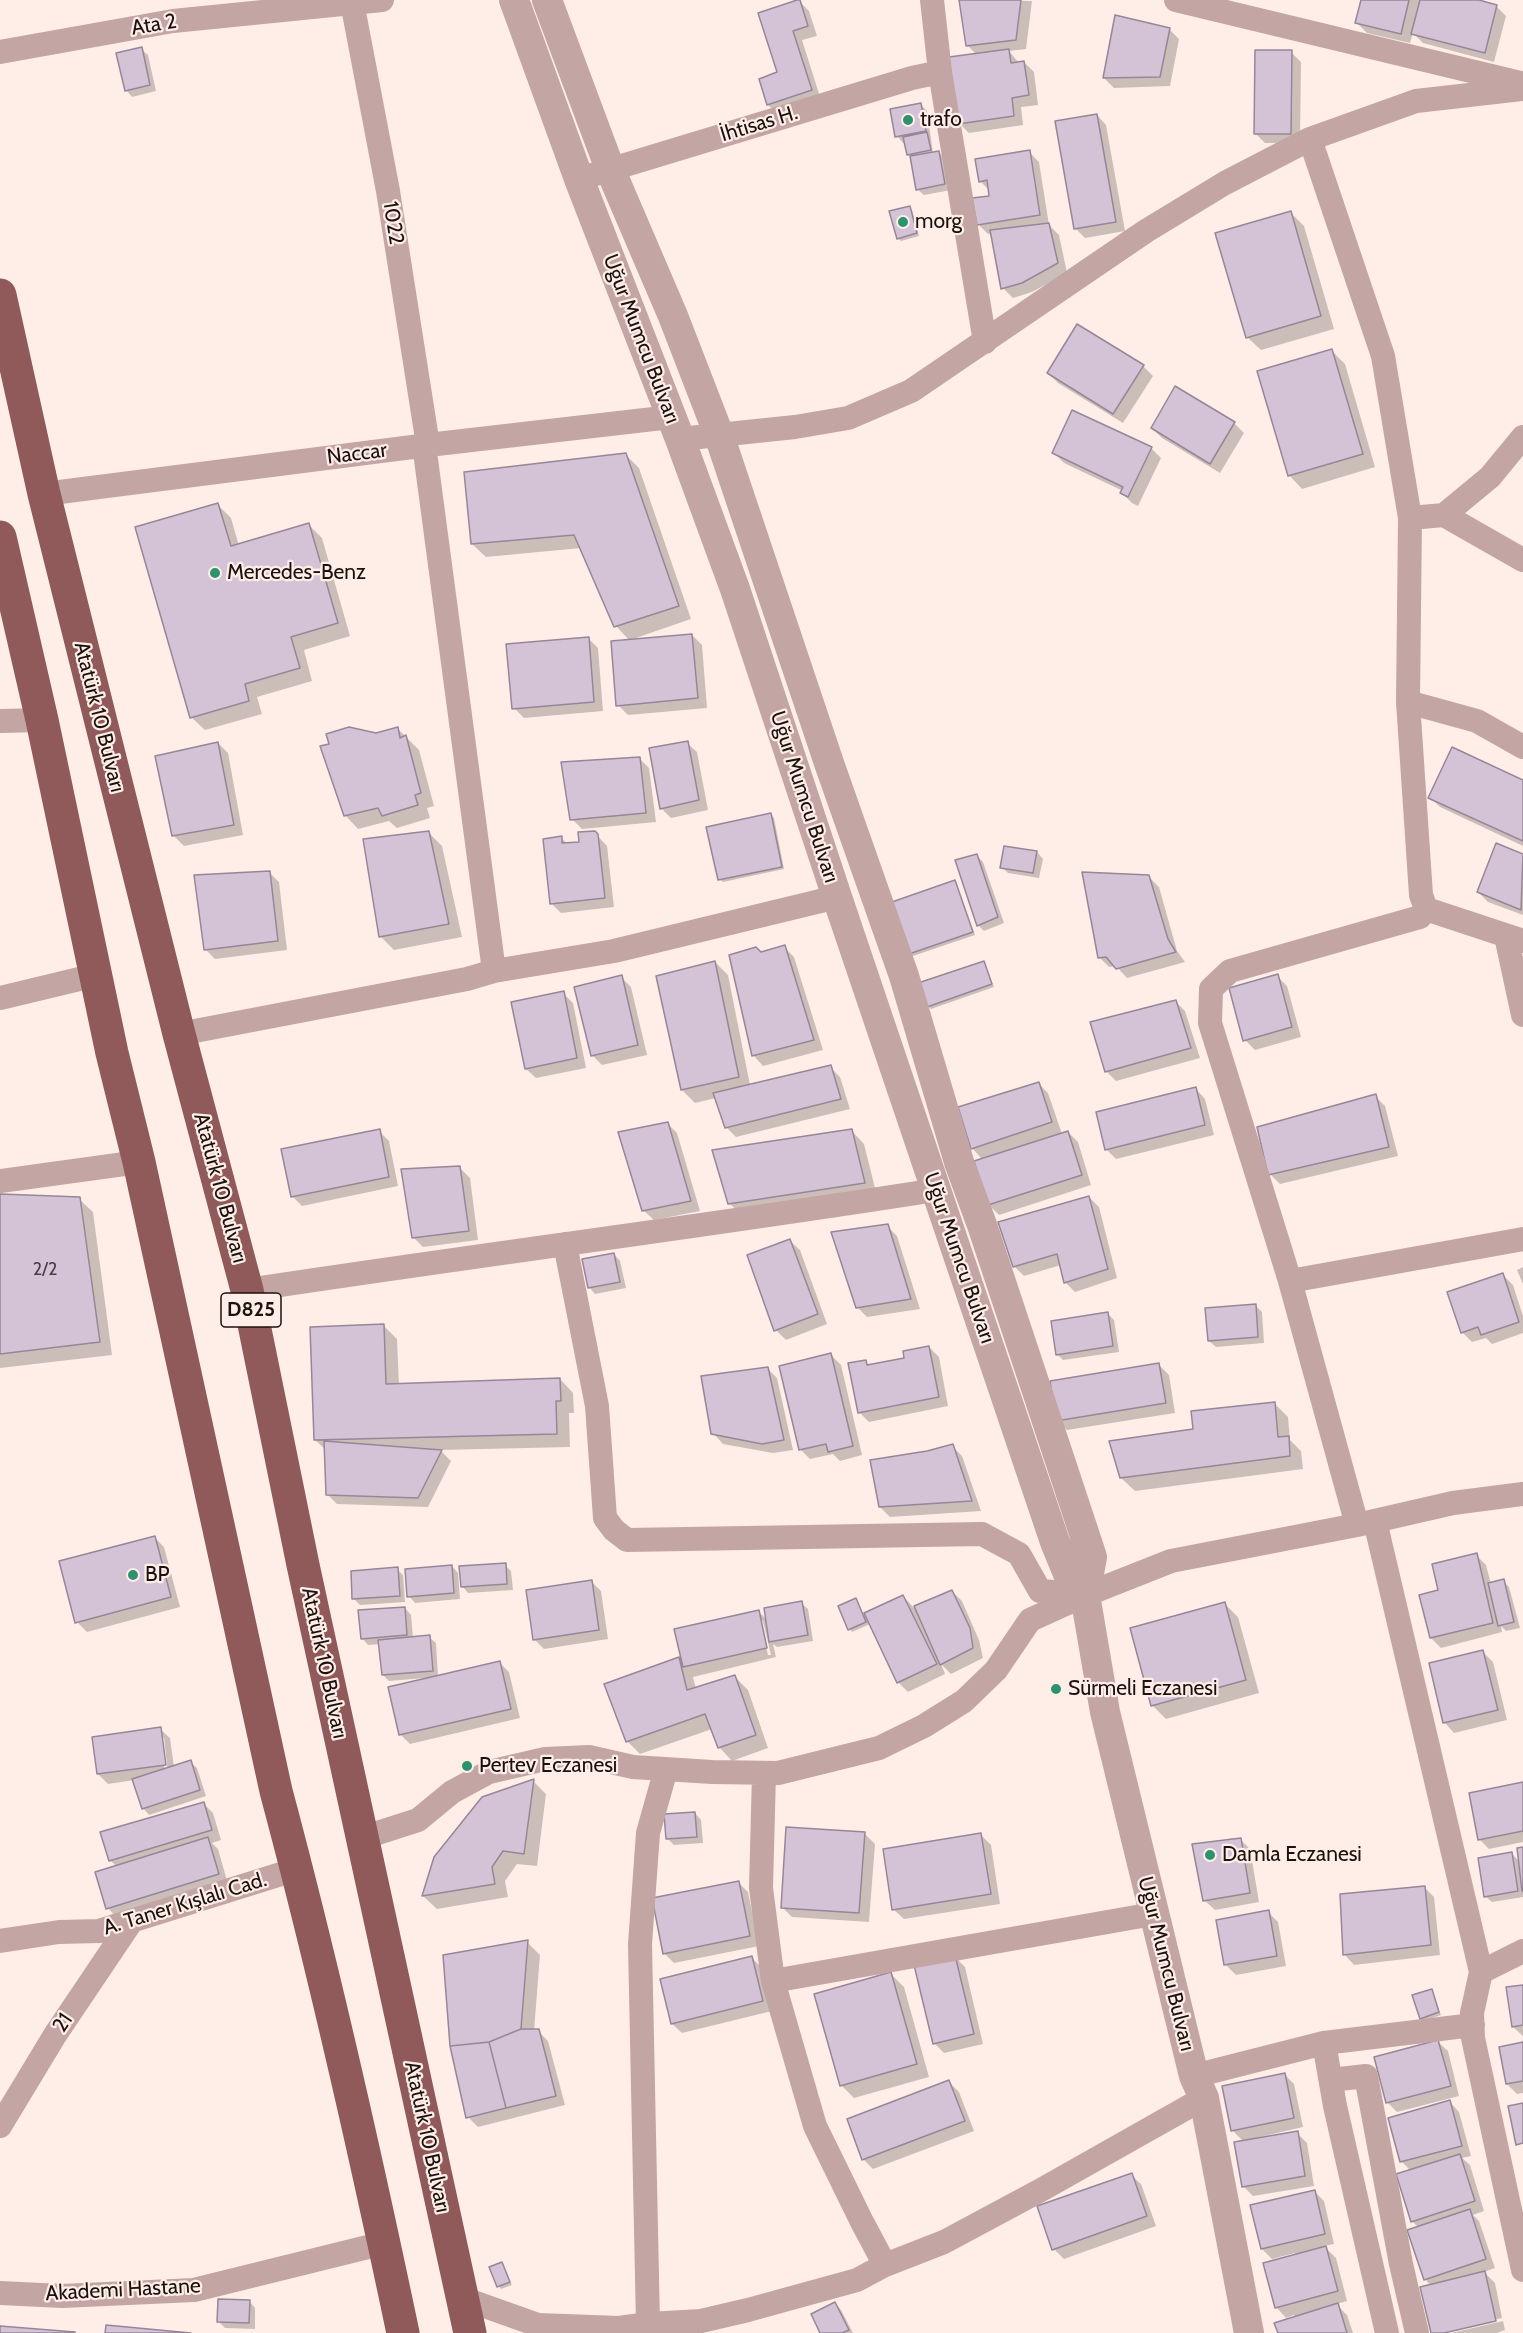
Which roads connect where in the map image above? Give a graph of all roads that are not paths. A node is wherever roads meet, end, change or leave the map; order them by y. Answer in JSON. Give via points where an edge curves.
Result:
{"nodes":[{"id":1,"x":382,"y":0,"type":"edge"},
{"id":2,"x":514,"y":0,"type":"edge"},
{"id":3,"x":547,"y":0,"type":"edge"},
{"id":4,"x":932,"y":0,"type":"edge"},
{"id":5,"x":1176,"y":0,"type":"edge"},
{"id":6,"x":352,"y":2,"type":"junction"},
{"id":7,"x":0,"y":52,"type":"edge"},
{"id":8,"x":940,"y":72,"type":"junction"},
{"id":9,"x":1523,"y":83,"type":"edge"},
{"id":10,"x":1523,"y":89,"type":"edge"},
{"id":11,"x":1310,"y":139,"type":"junction"},
{"id":12,"x":610,"y":169,"type":"junction"},
{"id":13,"x":579,"y":179,"type":"junction"},
{"id":14,"x":0,"y":295,"type":"edge"},
{"id":15,"x":985,"y":342,"type":"junction"},
{"id":16,"x":675,"y":428,"type":"junction"},
{"id":17,"x":719,"y":435,"type":"junction"},
{"id":18,"x":1523,"y":437,"type":"edge"},
{"id":19,"x":428,"y":445,"type":"junction"},
{"id":20,"x":44,"y":494,"type":"junction"},
{"id":21,"x":1444,"y":515,"type":"junction"},
{"id":22,"x":1410,"y":518,"type":"junction"},
{"id":23,"x":0,"y":537,"type":"edge"},
{"id":24,"x":1523,"y":560,"type":"edge"},
{"id":25,"x":1408,"y":702,"type":"junction"},
{"id":26,"x":42,"y":720,"type":"junction"},
{"id":27,"x":0,"y":721,"type":"edge"},
{"id":28,"x":1523,"y":747,"type":"edge"},
{"id":29,"x":837,"y":897,"type":"junction"},
{"id":30,"x":1426,"y":909,"type":"junction"},
{"id":31,"x":1515,"y":938,"type":"edge"},
{"id":32,"x":494,"y":970,"type":"junction"},
{"id":33,"x":96,"y":975,"type":"junction"},
{"id":34,"x":0,"y":998,"type":"edge"},
{"id":35,"x":1523,"y":1015,"type":"edge"},
{"id":36,"x":178,"y":1034,"type":"junction"},
{"id":37,"x":139,"y":1162,"type":"junction"},
{"id":38,"x":0,"y":1181,"type":"edge"},
{"id":39,"x":936,"y":1190,"type":"junction"},
{"id":40,"x":1523,"y":1239,"type":"edge"},
{"id":41,"x":565,"y":1244,"type":"junction"},
{"id":42,"x":1290,"y":1281,"type":"junction"},
{"id":43,"x":247,"y":1290,"type":"junction"},
{"id":44,"x":1523,"y":1494,"type":"edge"},
{"id":45,"x":1366,"y":1523,"type":"junction"},
{"id":46,"x":1085,"y":1595,"type":"junction"},
{"id":47,"x":666,"y":1769,"type":"junction"},
{"id":48,"x":764,"y":1773,"type":"junction"},
{"id":49,"x":362,"y":1838,"type":"junction"},
{"id":50,"x":297,"y":1869,"type":"junction"},
{"id":51,"x":1153,"y":1914,"type":"junction"},
{"id":52,"x":131,"y":1922,"type":"junction"},
{"id":53,"x":0,"y":1941,"type":"edge"},
{"id":54,"x":1523,"y":1951,"type":"edge"},
{"id":55,"x":1481,"y":1972,"type":"junction"},
{"id":56,"x":773,"y":1981,"type":"junction"},
{"id":57,"x":1473,"y":2025,"type":"junction"},
{"id":58,"x":1324,"y":2043,"type":"junction"},
{"id":59,"x":1331,"y":2080,"type":"junction"},
{"id":60,"x":1199,"y":2087,"type":"junction"},
{"id":61,"x":0,"y":2127,"type":"edge"},
{"id":62,"x":384,"y":2243,"type":"junction"},
{"id":63,"x":885,"y":2265,"type":"junction"},
{"id":64,"x":1523,"y":2270,"type":"edge"},
{"id":65,"x":0,"y":2293,"type":"edge"},
{"id":66,"x":462,"y":2298,"type":"junction"},
{"id":67,"x":648,"y":2324,"type":"junction"},
{"id":68,"x":732,"y":2324,"type":"edge"},
{"id":69,"x":403,"y":2333,"type":"edge"},
{"id":70,"x":470,"y":2333,"type":"edge"},
{"id":71,"x":1249,"y":2333,"type":"edge"},
{"id":72,"x":1387,"y":2333,"type":"edge"},
{"id":73,"x":1417,"y":2333,"type":"edge"}],
"edges":[{"from":1,"to":6,"type":"street","name":"Ata 2"},
{"from":2,"to":13,"type":"street","name":"Uğur Mumcu Bulvarı"},
{"from":3,"to":12,"type":"street","name":"Uğur Mumcu Bulvarı"},
{"from":4,"to":8,"type":"street"},
{"from":5,"to":9,"type":"street"},
{"from":6,"to":7,"type":"street","name":"Ata 2","via":[[173,21]]},
{"from":6,"to":19,"type":"street","name":"1022","via":[[388,191]]},
{"from":8,"to":12,"type":"street","name":"İhtisas H."},
{"from":8,"to":15,"type":"street"},
{"from":10,"to":11,"type":"street","name":"Naccar","via":[[1416,101]]},
{"from":11,"to":15,"type":"street","name":"Naccar","via":[[1225,183],[1146,231]]},
{"from":11,"to":22,"type":"street","via":[[1383,356]]},
{"from":12,"to":13,"type":"street","name":"İhtisas H."},
{"from":12,"to":17,"type":"street","name":"Uğur Mumcu Bulvarı"},
{"from":13,"to":16,"type":"street","name":"Uğur Mumcu Bulvarı"},
{"from":14,"to":20,"type":"highway","name":"Atatürk 10 Bulvarı","number":"D825"},
{"from":15,"to":17,"type":"street","name":"Naccar","via":[[911,391],[848,418]]},
{"from":16,"to":17,"type":"street","name":"Naccar"},
{"from":16,"to":19,"type":"street","name":"Naccar"},
{"from":16,"to":29,"type":"street","name":"Uğur Mumcu Bulvarı"},
{"from":17,"to":46,"type":"street","name":"Uğur Mumcu Bulvarı","via":[[904,976],[959,1162],[1092,1557]]},
{"from":18,"to":21,"type":"street","via":[[1490,477]]},
{"from":19,"to":20,"type":"street","name":"Naccar"},
{"from":19,"to":32,"type":"street","name":"1022","via":[[425,452]]},
{"from":20,"to":36,"type":"highway","name":"Atatürk 10 Bulvarı","number":"D825"},
{"from":21,"to":22,"type":"street"},
{"from":21,"to":24,"type":"street"},
{"from":22,"to":25,"type":"street"},
{"from":23,"to":26,"type":"highway"},
{"from":25,"to":28,"type":"street","via":[[1477,721]]},
{"from":25,"to":30,"type":"street","via":[[1421,895]]},
{"from":26,"to":27,"type":"street"},
{"from":26,"to":33,"type":"highway"},
{"from":29,"to":32,"type":"street","via":[[614,951]]},
{"from":29,"to":39,"type":"street","name":"Uğur Mumcu Bulvarı"},
{"from":30,"to":31,"type":"street"},
{"from":30,"to":42,"type":"street","via":[[1420,918],[1230,971],[1211,989],[1210,1023]]},
{"from":31,"to":35,"type":"street"},
{"from":32,"to":36,"type":"street","via":[[468,979]]},
{"from":33,"to":34,"type":"street"},
{"from":33,"to":37,"type":"highway"},
{"from":36,"to":43,"type":"highway","name":"Atatürk 10 Bulvarı","number":"D825"},
{"from":37,"to":38,"type":"street"},
{"from":37,"to":50,"type":"highway","via":[[276,1791]]},
{"from":39,"to":41,"type":"street"},
{"from":39,"to":46,"type":"street","name":"Uğur Mumcu Bulvarı","via":[[1055,1542],[1071,1581]]},
{"from":40,"to":42,"type":"street"},
{"from":41,"to":43,"type":"street"},
{"from":41,"to":46,"type":"street","via":[[597,1406],[605,1518],[627,1540],[982,1534],[1019,1554],[1040,1591]]},
{"from":42,"to":45,"type":"street"},
{"from":43,"to":49,"type":"highway","name":"Atatürk 10 Bulvarı","number":"D825"},
{"from":44,"to":45,"type":"street","via":[[1453,1503]]},
{"from":45,"to":46,"type":"street","via":[[1171,1561]]},
{"from":45,"to":55,"type":"street"},
{"from":46,"to":48,"type":"street","via":[[1030,1620],[996,1670],[964,1701],[924,1726],[879,1748]]},
{"from":46,"to":51,"type":"street","name":"Uğur Mumcu Bulvarı","via":[[1105,1712]]},
{"from":47,"to":48,"type":"street"},
{"from":47,"to":49,"type":"street","via":[[633,1767],[589,1757],[545,1759],[489,1772],[452,1792],[418,1820]]},
{"from":47,"to":67,"type":"street","via":[[648,1833],[640,1944]]},
{"from":48,"to":56,"type":"street","via":[[761,1888]]},
{"from":49,"to":66,"type":"highway","name":"Atatürk 10 Bulvarı","number":"D825"},
{"from":50,"to":52,"type":"street","name":"A. Taner Kışlalı Cad."},
{"from":50,"to":62,"type":"highway"},
{"from":51,"to":56,"type":"street"},
{"from":51,"to":60,"type":"street","name":"Uğur Mumcu Bulvarı"},
{"from":52,"to":53,"type":"street","name":"A. Taner Kışlalı Cad.","via":[[99,1931],[59,1932]]},
{"from":52,"to":61,"type":"street","name":"21","via":[[55,2035]]},
{"from":54,"to":55,"type":"street"},
{"from":55,"to":57,"type":"street"},
{"from":56,"to":63,"type":"street","via":[[815,2126]]},
{"from":57,"to":58,"type":"street"},
{"from":57,"to":64,"type":"street"},
{"from":58,"to":59,"type":"street"},
{"from":58,"to":60,"type":"street"},
{"from":59,"to":72,"type":"street"},
{"from":59,"to":73,"type":"street","via":[[1366,2076]]},
{"from":60,"to":63,"type":"street","via":[[1041,2190],[944,2241]]},
{"from":60,"to":71,"type":"street","name":"Uğur Mumcu Bulvarı"},
{"from":62,"to":65,"type":"street","name":"Akademi Hastane","via":[[194,2290],[62,2296]]},
{"from":62,"to":69,"type":"highway"},
{"from":63,"to":68,"type":"street","via":[[857,2280]]},
{"from":66,"to":67,"type":"street","via":[[538,2325],[619,2328]]},
{"from":66,"to":70,"type":"highway","name":"Atatürk 10 Bulvarı","number":"D825"},
{"from":67,"to":68,"type":"street"}]}
